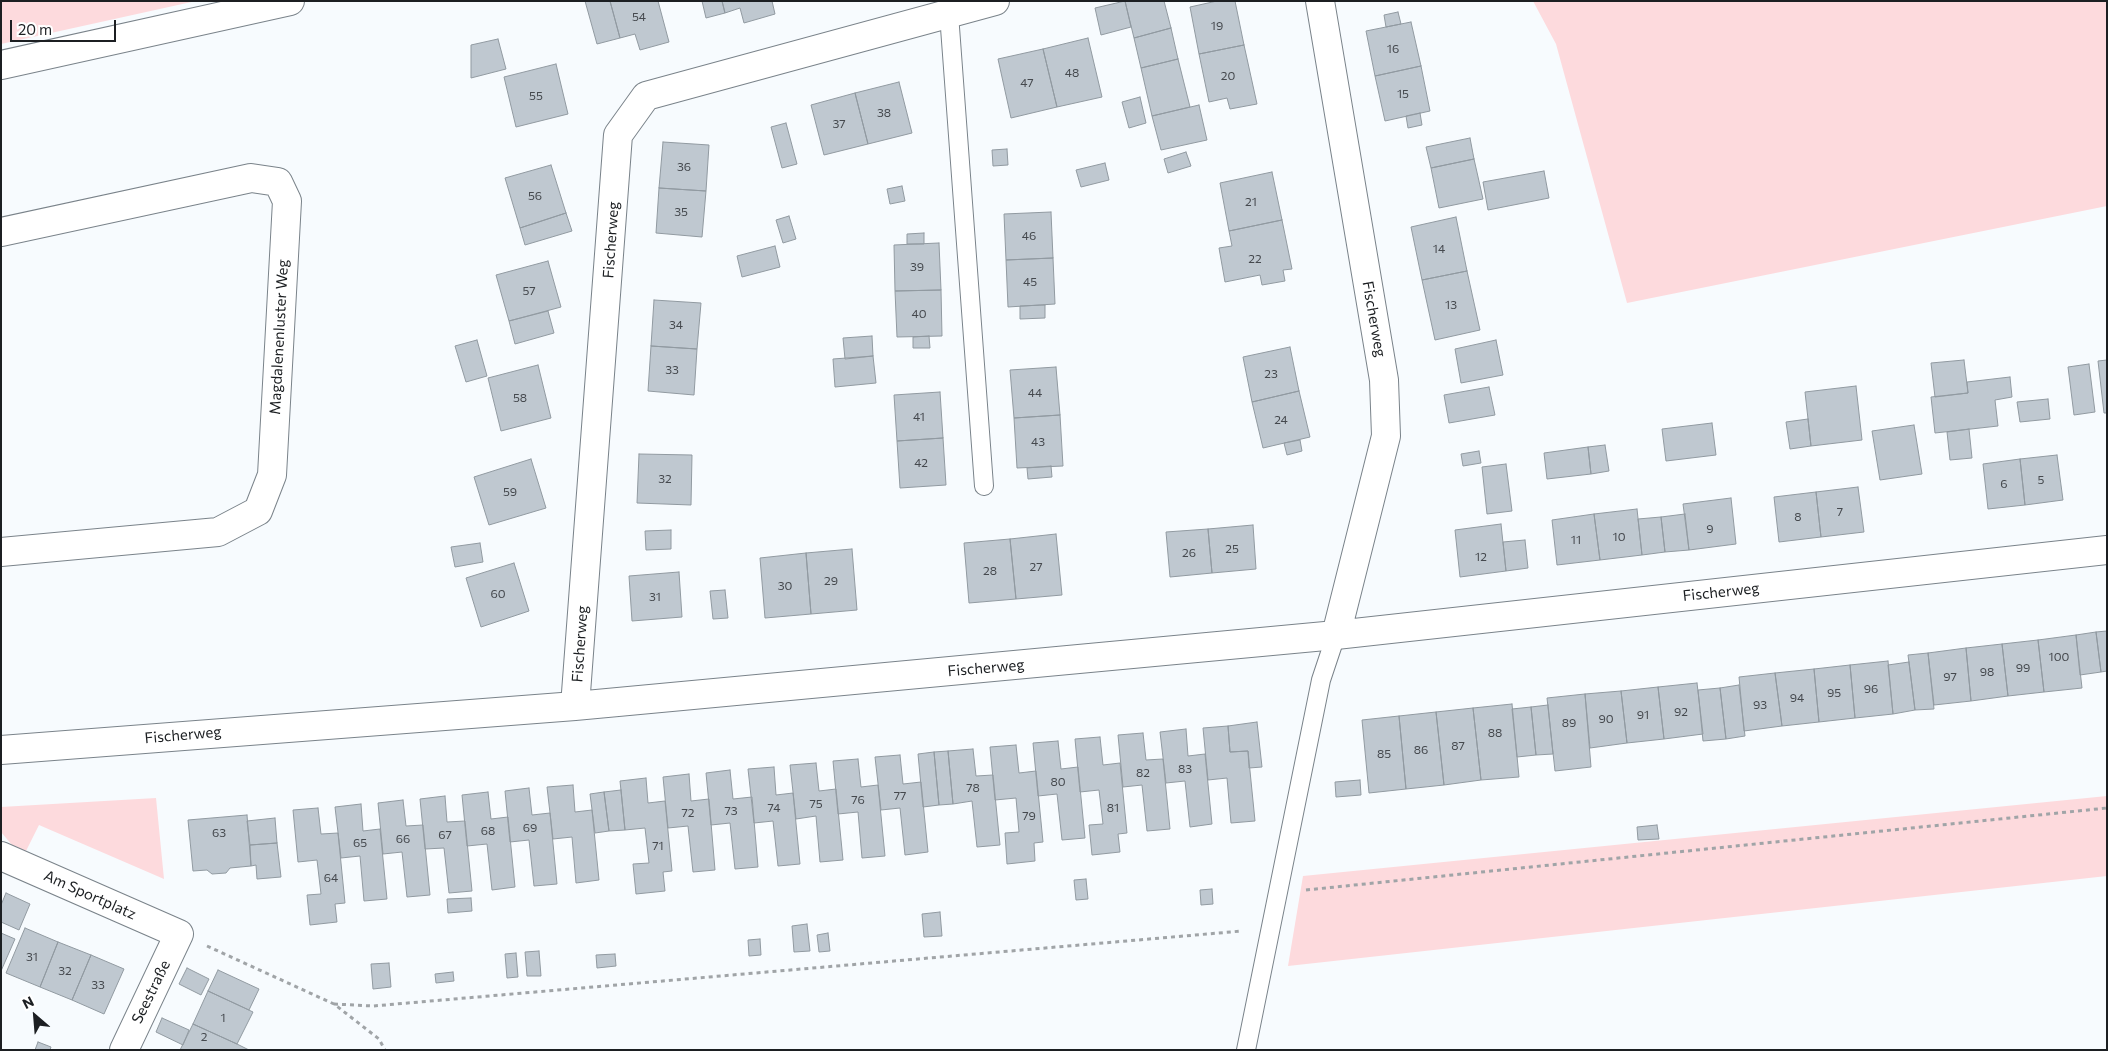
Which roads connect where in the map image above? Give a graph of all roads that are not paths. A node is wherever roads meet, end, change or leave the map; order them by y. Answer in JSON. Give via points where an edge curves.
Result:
{"nodes":[{"id":1,"x":290,"y":1,"type":"edge"},
{"id":2,"x":995,"y":1,"type":"edge"},
{"id":3,"x":1320,"y":1,"type":"edge"},
{"id":4,"x":949,"y":14,"type":"junction"},
{"id":5,"x":1,"y":65,"type":"edge"},
{"id":6,"x":1,"y":232,"type":"edge"},
{"id":7,"x":984,"y":486,"type":"dead end"},
{"id":8,"x":2107,"y":550,"type":"edge"},
{"id":9,"x":1,"y":552,"type":"edge"},
{"id":10,"x":1336,"y":635,"type":"junction"},
{"id":11,"x":575,"y":706,"type":"junction"},
{"id":12,"x":1,"y":750,"type":"edge"},
{"id":13,"x":1,"y":856,"type":"edge"},
{"id":14,"x":179,"y":934,"type":"joint"},
{"id":15,"x":124,"y":1050,"type":"edge"},
{"id":16,"x":1246,"y":1050,"type":"edge"}],
"edges":[{"from":1,"to":5,"type":"street"},
{"from":2,"to":4,"type":"street","name":"Fischerweg"},
{"from":3,"to":10,"type":"street","name":"Fischerweg","via":[[1384,380],[1386,436]]},
{"from":4,"to":7,"type":"lane"},
{"from":4,"to":11,"type":"street","name":"Fischerweg","via":[[646,96],[618,135]]},
{"from":6,"to":9,"type":"street","name":"Magdalenenluster Weg","via":[[251,178],[278,182],[287,201],[272,475],[258,511],[218,532]]},
{"from":8,"to":10,"type":"street","name":"Fischerweg"},
{"from":10,"to":11,"type":"street","name":"Fischerweg"},
{"from":10,"to":16,"type":"lane","via":[[1321,680]]},
{"from":11,"to":12,"type":"street","name":"Fischerweg"},
{"from":13,"to":14,"type":"street","name":"Am Sportplatz"},
{"from":14,"to":15,"type":"street","name":"Seestraße"}]}
